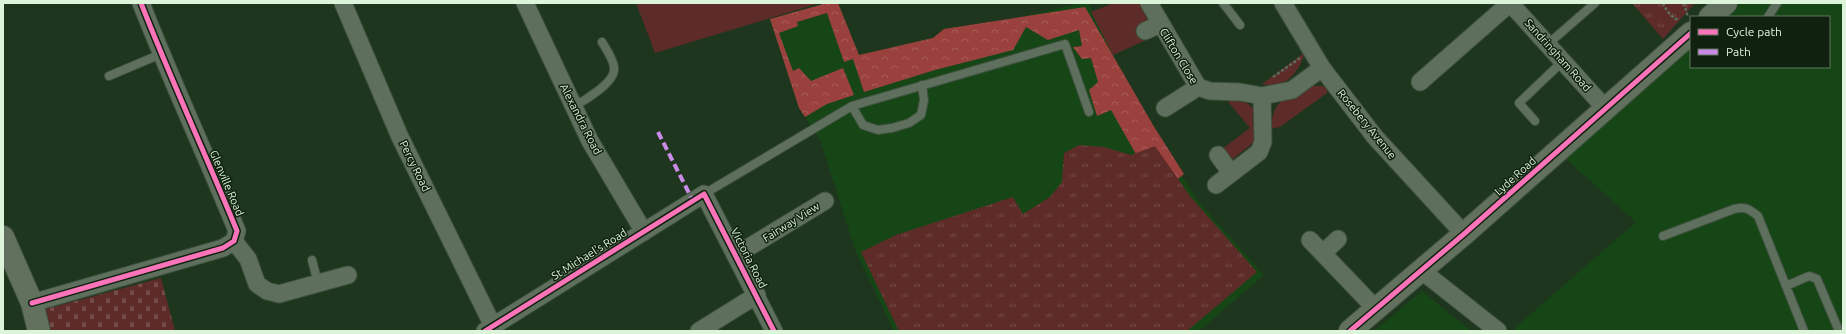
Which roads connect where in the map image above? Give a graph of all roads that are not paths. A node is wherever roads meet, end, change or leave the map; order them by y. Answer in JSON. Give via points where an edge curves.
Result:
{"nodes":[{"id":1,"x":141,"y":3,"type":"edge"},
{"id":2,"x":343,"y":3,"type":"edge"},
{"id":3,"x":524,"y":3,"type":"edge"},
{"id":4,"x":1149,"y":3,"type":"edge"},
{"id":5,"x":1223,"y":3,"type":"edge"},
{"id":6,"x":1283,"y":3,"type":"edge"},
{"id":7,"x":1510,"y":3,"type":"edge"},
{"id":8,"x":1595,"y":3,"type":"edge"},
{"id":9,"x":1778,"y":3,"type":"edge"},
{"id":10,"x":1769,"y":16,"type":"edge"},
{"id":11,"x":1240,"y":26,"type":"dead end"},
{"id":12,"x":1690,"y":26,"type":"edge"},
{"id":13,"x":602,"y":42,"type":"dead end"},
{"id":14,"x":1548,"y":44,"type":"junction"},
{"id":15,"x":161,"y":54,"type":"junction"},
{"id":16,"x":1563,"y":61,"type":"junction"},
{"id":17,"x":1322,"y":68,"type":"junction"},
{"id":18,"x":109,"y":76,"type":"dead end"},
{"id":19,"x":1420,"y":82,"type":"dead end"},
{"id":20,"x":922,"y":85,"type":"junction"},
{"id":21,"x":1198,"y":87,"type":"junction"},
{"id":22,"x":1257,"y":94,"type":"junction"},
{"id":23,"x":574,"y":106,"type":"junction"},
{"id":24,"x":852,"y":106,"type":"junction"},
{"id":25,"x":1165,"y":108,"type":"dead end"},
{"id":26,"x":1605,"y":108,"type":"junction"},
{"id":27,"x":1089,"y":112,"type":"dead end"},
{"id":28,"x":1535,"y":121,"type":"dead end"},
{"id":29,"x":1218,"y":155,"type":"dead end"},
{"id":30,"x":1231,"y":173,"type":"junction"},
{"id":31,"x":1216,"y":185,"type":"dead end"},
{"id":32,"x":704,"y":194,"type":"junction"},
{"id":33,"x":825,"y":201,"type":"dead end"},
{"id":34,"x":644,"y":232,"type":"junction"},
{"id":35,"x":1464,"y":234,"type":"junction"},
{"id":36,"x":1663,"y":236,"type":"dead end"},
{"id":37,"x":3,"y":237,"type":"edge"},
{"id":38,"x":1338,"y":239,"type":"dead end"},
{"id":39,"x":1310,"y":240,"type":"dead end"},
{"id":40,"x":234,"y":241,"type":"junction"},
{"id":41,"x":1323,"y":253,"type":"junction"},
{"id":42,"x":736,"y":255,"type":"junction"},
{"id":43,"x":312,"y":260,"type":"dead end"},
{"id":44,"x":1422,"y":271,"type":"junction"},
{"id":45,"x":348,"y":275,"type":"dead end"},
{"id":46,"x":318,"y":283,"type":"junction"},
{"id":47,"x":1786,"y":286,"type":"junction"},
{"id":48,"x":757,"y":295,"type":"junction"},
{"id":49,"x":32,"y":303,"type":"junction"},
{"id":50,"x":1376,"y":309,"type":"junction"},
{"id":51,"x":495,"y":328,"type":"edge"},
{"id":52,"x":39,"y":331,"type":"edge"},
{"id":53,"x":699,"y":331,"type":"edge"},
{"id":54,"x":774,"y":331,"type":"edge"},
{"id":55,"x":1350,"y":331,"type":"edge"},
{"id":56,"x":1498,"y":331,"type":"edge"},
{"id":57,"x":1804,"y":331,"type":"edge"},
{"id":58,"x":1839,"y":331,"type":"edge"}],
"edges":[{"from":1,"to":15,"type":"street","name":"Glenville Road"},
{"from":2,"to":51,"type":"street","name":"Percy Road","via":[[400,137]]},
{"from":3,"to":23,"type":"street","name":"Alexandra Road"},
{"from":4,"to":21,"type":"street","name":"Clifton Close","via":[[1152,28]]},
{"from":5,"to":11,"type":"lane"},
{"from":6,"to":17,"type":"street","name":"Rosebery Avenue"},
{"from":7,"to":14,"type":"street","name":"Sandringham Road"},
{"from":7,"to":19,"type":"street","name":"Sandringham Road"},
{"from":8,"to":14,"type":"lane"},
{"from":9,"to":10,"type":"lane"},
{"from":12,"to":26,"type":"street","name":"Lyde Road"},
{"from":13,"to":23,"type":"lane","via":[[614,68],[613,74],[602,87]]},
{"from":14,"to":16,"type":"street","name":"Sandringham Road"},
{"from":15,"to":18,"type":"lane"},
{"from":15,"to":40,"type":"street","name":"Glenville Road","via":[[237,231]]},
{"from":16,"to":26,"type":"street","name":"Sandringham Road"},
{"from":16,"to":28,"type":"lane","via":[[1519,103]]},
{"from":17,"to":22,"type":"street","name":"Clifton Close","via":[[1292,90]]},
{"from":17,"to":35,"type":"street","name":"Rosebery Avenue","via":[[1375,138]]},
{"from":20,"to":24,"type":"lane"},
{"from":20,"to":24,"type":"lane","via":[[924,100],[920,115],[909,123],[878,130],[862,125]]},
{"from":20,"to":27,"type":"lane","via":[[1065,44]]},
{"from":21,"to":22,"type":"street","name":"Clifton Close","via":[[1210,91]]},
{"from":21,"to":25,"type":"street","name":"Clifton Close"},
{"from":22,"to":30,"type":"street","via":[[1263,142],[1259,152]]},
{"from":23,"to":34,"type":"street","name":"Alexandra Road","via":[[590,141]]},
{"from":24,"to":32,"type":"lane"},
{"from":26,"to":35,"type":"street","name":"Lyde Road"},
{"from":29,"to":30,"type":"street"},
{"from":30,"to":31,"type":"street"},
{"from":32,"to":34,"type":"street","name":"St Michael's Road"},
{"from":32,"to":42,"type":"street","name":"Victoria Road"},
{"from":33,"to":42,"type":"street","name":"Fairway View"},
{"from":34,"to":51,"type":"street","name":"St Michael's Road"},
{"from":35,"to":44,"type":"street","name":"Lyde Road"},
{"from":36,"to":47,"type":"lane","via":[[1734,209],[1750,209],[1758,216]]},
{"from":37,"to":49,"type":"street"},
{"from":38,"to":41,"type":"street"},
{"from":39,"to":41,"type":"street"},
{"from":40,"to":46,"type":"street","via":[[248,259],[258,284],[267,292],[279,294]]},
{"from":40,"to":49,"type":"street","via":[[223,248]]},
{"from":41,"to":50,"type":"street"},
{"from":42,"to":48,"type":"street","name":"Victoria Road"},
{"from":43,"to":46,"type":"lane"},
{"from":44,"to":50,"type":"street","name":"Lyde Road"},
{"from":44,"to":56,"type":"street"},
{"from":45,"to":46,"type":"street"},
{"from":47,"to":57,"type":"lane"},
{"from":47,"to":58,"type":"lane","via":[[1809,276],[1817,279]]},
{"from":48,"to":53,"type":"street"},
{"from":48,"to":54,"type":"street","name":"Victoria Road"},
{"from":49,"to":52,"type":"street"},
{"from":50,"to":55,"type":"street","name":"Lyde Road"}]}
